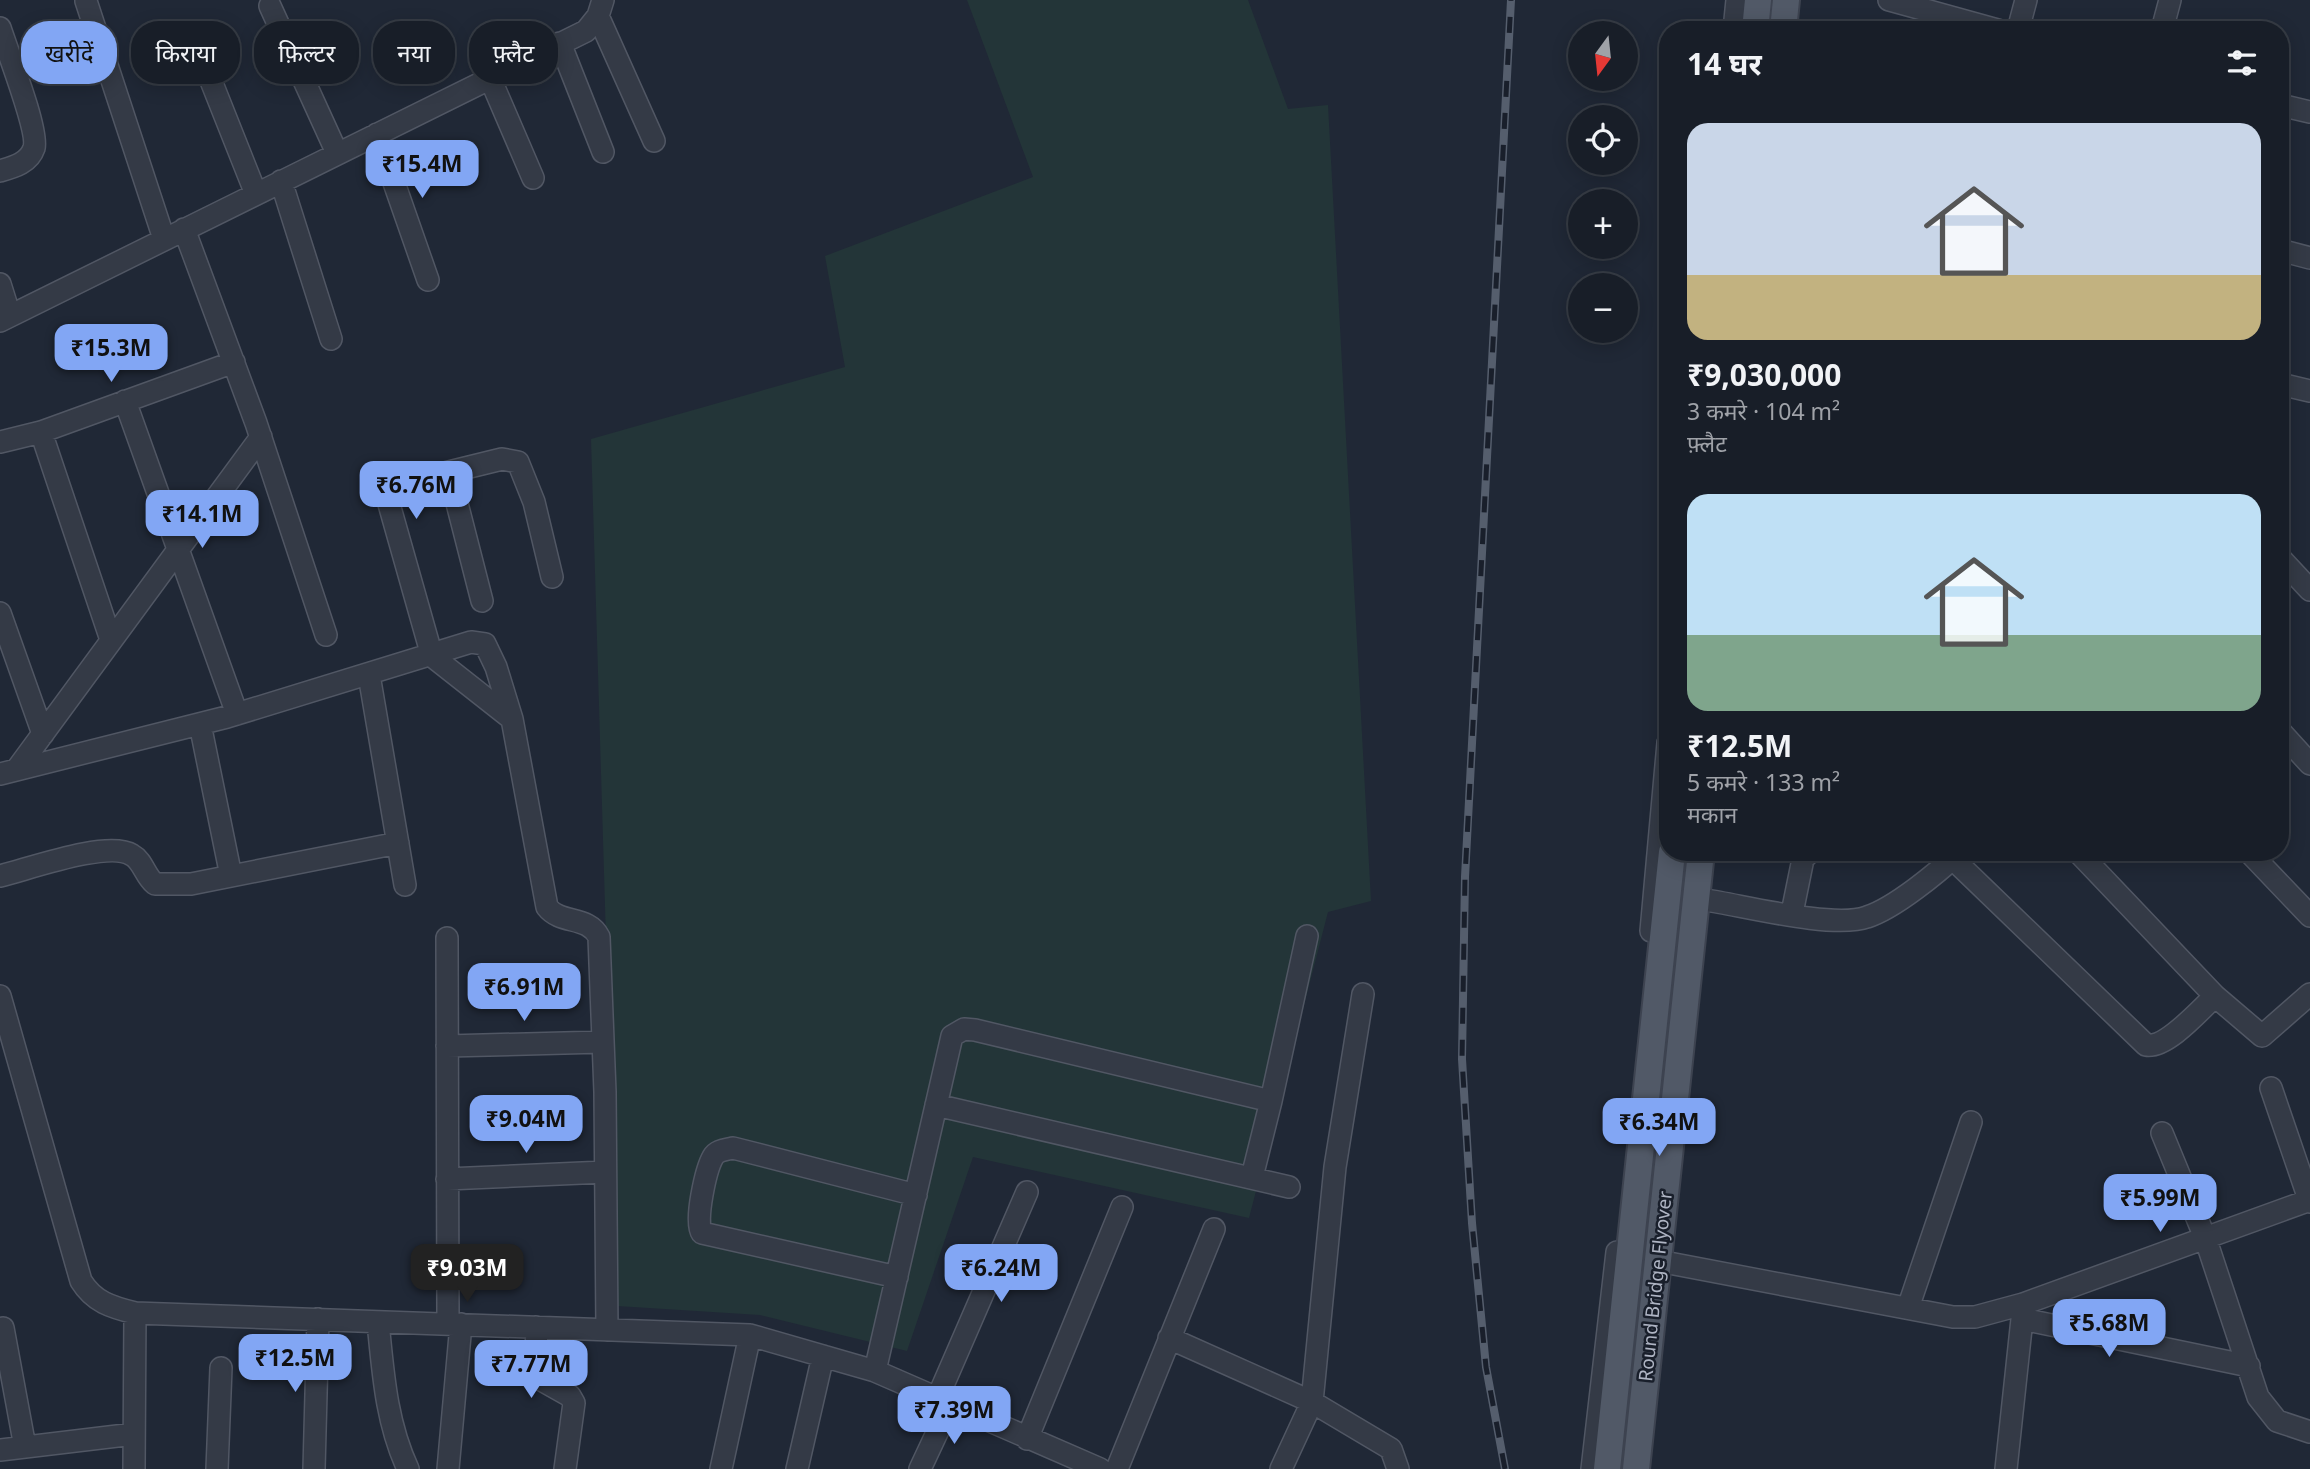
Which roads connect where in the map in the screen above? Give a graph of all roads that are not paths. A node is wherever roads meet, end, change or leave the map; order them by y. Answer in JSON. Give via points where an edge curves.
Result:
{"nodes":[{"id":1,"x":1737,"y":0,"type":"edge"},
{"id":2,"x":1758,"y":0,"type":"edge"},
{"id":3,"x":1786,"y":0,"type":"edge"},
{"id":4,"x":1797,"y":0,"type":"edge"},
{"id":5,"x":1889,"y":0,"type":"edge"},
{"id":6,"x":2026,"y":0,"type":"edge"},
{"id":7,"x":2170,"y":0,"type":"edge"},
{"id":8,"x":86,"y":1,"type":"edge"},
{"id":9,"x":270,"y":6,"type":"dead end"},
{"id":10,"x":600,"y":8,"type":"edge"},
{"id":11,"x":1735,"y":21,"type":"edge"},
{"id":12,"x":1756,"y":21,"type":"edge"},
{"id":13,"x":1784,"y":21,"type":"edge"},
{"id":14,"x":1795,"y":21,"type":"edge"},
{"id":15,"x":1965,"y":21,"type":"edge"},
{"id":16,"x":2020,"y":21,"type":"edge"},
{"id":17,"x":2164,"y":21,"type":"edge"},
{"id":18,"x":0,"y":28,"type":"edge"},
{"id":19,"x":560,"y":43,"type":"joint"},
{"id":20,"x":212,"y":84,"type":"edge"},
{"id":21,"x":478,"y":84,"type":"edge"},
{"id":22,"x":493,"y":84,"type":"edge"},
{"id":23,"x":2289,"y":107,"type":"edge"},
{"id":24,"x":2310,"y":113,"type":"edge"},
{"id":25,"x":377,"y":134,"type":"junction"},
{"id":26,"x":654,"y":141,"type":"dead end"},
{"id":27,"x":603,"y":152,"type":"dead end"},
{"id":28,"x":338,"y":153,"type":"junction"},
{"id":29,"x":0,"y":171,"type":"edge"},
{"id":30,"x":533,"y":178,"type":"dead end"},
{"id":31,"x":281,"y":181,"type":"junction"},
{"id":32,"x":256,"y":194,"type":"junction"},
{"id":33,"x":184,"y":229,"type":"junction"},
{"id":34,"x":164,"y":239,"type":"junction"},
{"id":35,"x":2289,"y":252,"type":"edge"},
{"id":36,"x":2310,"y":258,"type":"edge"},
{"id":37,"x":428,"y":280,"type":"dead end"},
{"id":38,"x":0,"y":284,"type":"edge"},
{"id":39,"x":5,"y":318,"type":"edge"},
{"id":40,"x":331,"y":340,"type":"dead end"},
{"id":41,"x":234,"y":362,"type":"junction"},
{"id":42,"x":2289,"y":386,"type":"edge"},
{"id":43,"x":2310,"y":391,"type":"edge"},
{"id":44,"x":125,"y":401,"type":"junction"},
{"id":45,"x":41,"y":432,"type":"junction"},
{"id":46,"x":261,"y":438,"type":"junction"},
{"id":47,"x":0,"y":442,"type":"edge"},
{"id":48,"x":449,"y":471,"type":"junction"},
{"id":49,"x":178,"y":547,"type":"junction"},
{"id":50,"x":2289,"y":568,"type":"edge"},
{"id":51,"x":552,"y":578,"type":"dead end"},
{"id":52,"x":2310,"y":590,"type":"edge"},
{"id":53,"x":482,"y":601,"type":"dead end"},
{"id":54,"x":0,"y":614,"type":"edge"},
{"id":55,"x":326,"y":635,"type":"dead end"},
{"id":56,"x":111,"y":640,"type":"junction"},
{"id":57,"x":432,"y":656,"type":"junction"},
{"id":58,"x":369,"y":675,"type":"junction"},
{"id":59,"x":237,"y":714,"type":"junction"},
{"id":60,"x":512,"y":719,"type":"junction"},
{"id":61,"x":200,"y":724,"type":"junction"},
{"id":62,"x":43,"y":734,"type":"junction"},
{"id":63,"x":2289,"y":741,"type":"edge"},
{"id":64,"x":2310,"y":764,"type":"edge"},
{"id":65,"x":8,"y":771,"type":"edge"},
{"id":66,"x":1659,"y":840,"type":"edge"},
{"id":67,"x":398,"y":843,"type":"junction"},
{"id":68,"x":1671,"y":861,"type":"edge"},
{"id":69,"x":1700,"y":861,"type":"edge"},
{"id":70,"x":1711,"y":861,"type":"edge"},
{"id":71,"x":1803,"y":861,"type":"edge"},
{"id":72,"x":1949,"y":861,"type":"edge"},
{"id":73,"x":1963,"y":861,"type":"edge"},
{"id":74,"x":2087,"y":861,"type":"edge"},
{"id":75,"x":2258,"y":861,"type":"edge"},
{"id":76,"x":0,"y":876,"type":"edge"},
{"id":77,"x":231,"y":876,"type":"junction"},
{"id":78,"x":405,"y":885,"type":"dead end"},
{"id":79,"x":1706,"y":900,"type":"junction"},
{"id":80,"x":1792,"y":913,"type":"junction"},
{"id":81,"x":2310,"y":916,"type":"edge"},
{"id":82,"x":1307,"y":936,"type":"dead end"},
{"id":83,"x":447,"y":938,"type":"dead end"},
{"id":84,"x":1363,"y":994,"type":"dead end"},
{"id":85,"x":2310,"y":994,"type":"edge"},
{"id":86,"x":0,"y":996,"type":"edge"},
{"id":87,"x":2215,"y":996,"type":"junction"},
{"id":88,"x":602,"y":1042,"type":"junction"},
{"id":89,"x":447,"y":1046,"type":"junction"},
{"id":90,"x":7,"y":1050,"type":"edge"},
{"id":91,"x":2271,"y":1088,"type":"dead end"},
{"id":92,"x":1271,"y":1101,"type":"junction"},
{"id":93,"x":936,"y":1105,"type":"junction"},
{"id":94,"x":1971,"y":1122,"type":"dead end"},
{"id":95,"x":2162,"y":1133,"type":"dead end"},
{"id":96,"x":606,"y":1172,"type":"junction"},
{"id":97,"x":1252,"y":1177,"type":"junction"},
{"id":98,"x":447,"y":1179,"type":"junction"},
{"id":99,"x":1289,"y":1187,"type":"dead end"},
{"id":100,"x":1027,"y":1192,"type":"dead end"},
{"id":101,"x":916,"y":1195,"type":"junction"},
{"id":102,"x":2310,"y":1201,"type":"edge"},
{"id":103,"x":1122,"y":1207,"type":"dead end"},
{"id":104,"x":1214,"y":1229,"type":"dead end"},
{"id":105,"x":2206,"y":1240,"type":"junction"},
{"id":106,"x":1669,"y":1264,"type":"junction"},
{"id":107,"x":897,"y":1277,"type":"junction"},
{"id":108,"x":1908,"y":1308,"type":"junction"},
{"id":109,"x":2022,"y":1311,"type":"junction"},
{"id":110,"x":135,"y":1313,"type":"junction"},
{"id":111,"x":318,"y":1320,"type":"junction"},
{"id":112,"x":378,"y":1322,"type":"junction"},
{"id":113,"x":454,"y":1324,"type":"junction"},
{"id":114,"x":536,"y":1327,"type":"junction"},
{"id":115,"x":3,"y":1328,"type":"dead end"},
{"id":116,"x":607,"y":1330,"type":"junction"},
{"id":117,"x":750,"y":1335,"type":"junction"},
{"id":118,"x":1169,"y":1338,"type":"junction"},
{"id":119,"x":823,"y":1356,"type":"junction"},
{"id":120,"x":2249,"y":1366,"type":"junction"},
{"id":121,"x":221,"y":1368,"type":"dead end"},
{"id":122,"x":875,"y":1371,"type":"junction"},
{"id":123,"x":944,"y":1402,"type":"junction"},
{"id":124,"x":1312,"y":1402,"type":"junction"},
{"id":125,"x":2310,"y":1432,"type":"edge"},
{"id":126,"x":134,"y":1434,"type":"junction"},
{"id":127,"x":1027,"y":1439,"type":"junction"},
{"id":128,"x":25,"y":1447,"type":"junction"},
{"id":129,"x":0,"y":1450,"type":"edge"},
{"id":130,"x":1050,"y":1460,"type":"edge"},
{"id":131,"x":134,"y":1469,"type":"edge"},
{"id":132,"x":217,"y":1469,"type":"edge"},
{"id":133,"x":314,"y":1469,"type":"edge"},
{"id":134,"x":408,"y":1469,"type":"edge"},
{"id":135,"x":449,"y":1469,"type":"edge"},
{"id":136,"x":565,"y":1469,"type":"edge"},
{"id":137,"x":721,"y":1469,"type":"edge"},
{"id":138,"x":797,"y":1469,"type":"edge"},
{"id":139,"x":920,"y":1469,"type":"edge"},
{"id":140,"x":1100,"y":1469,"type":"edge"},
{"id":141,"x":1117,"y":1469,"type":"edge"},
{"id":142,"x":1281,"y":1469,"type":"edge"},
{"id":143,"x":1398,"y":1469,"type":"edge"},
{"id":144,"x":1592,"y":1469,"type":"edge"},
{"id":145,"x":1607,"y":1469,"type":"edge"},
{"id":146,"x":1636,"y":1469,"type":"edge"},
{"id":147,"x":1647,"y":1469,"type":"edge"},
{"id":148,"x":2006,"y":1469,"type":"edge"}],
"edges":[{"from":1,"to":11,"type":"street"},
{"from":2,"to":12,"type":"main road"},
{"from":3,"to":13,"type":"main road"},
{"from":4,"to":14,"type":"street"},
{"from":5,"to":15,"type":"street"},
{"from":6,"to":16,"type":"street"},
{"from":7,"to":17,"type":"street"},
{"from":8,"to":34,"type":"street"},
{"from":9,"to":28,"type":"street"},
{"from":10,"to":19,"type":"street","via":[[586,31]]},
{"from":10,"to":26,"type":"street"},
{"from":18,"to":29,"type":"street","via":[[35,140],[28,158]]},
{"from":19,"to":27,"type":"street"},
{"from":20,"to":32,"type":"street"},
{"from":21,"to":25,"type":"street"},
{"from":22,"to":30,"type":"street"},
{"from":23,"to":24,"type":"street"},
{"from":25,"to":28,"type":"street"},
{"from":25,"to":37,"type":"street"},
{"from":28,"to":31,"type":"street"},
{"from":31,"to":32,"type":"street"},
{"from":31,"to":40,"type":"street"},
{"from":32,"to":33,"type":"street"},
{"from":33,"to":34,"type":"street"},
{"from":33,"to":41,"type":"street"},
{"from":34,"to":39,"type":"street"},
{"from":35,"to":36,"type":"street"},
{"from":38,"to":39,"type":"street"},
{"from":41,"to":44,"type":"street"},
{"from":41,"to":46,"type":"street"},
{"from":42,"to":43,"type":"street"},
{"from":44,"to":45,"type":"street"},
{"from":44,"to":49,"type":"street"},
{"from":45,"to":47,"type":"street"},
{"from":45,"to":56,"type":"street"},
{"from":46,"to":49,"type":"street"},
{"from":46,"to":55,"type":"street"},
{"from":48,"to":51,"type":"street","via":[[502,459],[518,462],[534,502]]},
{"from":48,"to":53,"type":"street"},
{"from":48,"to":57,"type":"street","via":[[396,485],[387,494]]},
{"from":49,"to":56,"type":"street"},
{"from":49,"to":59,"type":"street"},
{"from":50,"to":52,"type":"street"},
{"from":54,"to":62,"type":"street"},
{"from":56,"to":62,"type":"street"},
{"from":57,"to":58,"type":"street"},
{"from":57,"to":60,"type":"street"},
{"from":57,"to":60,"type":"street","via":[[471,642],[485,643]]},
{"from":58,"to":59,"type":"street"},
{"from":58,"to":67,"type":"street"},
{"from":59,"to":61,"type":"street"},
{"from":60,"to":88,"type":"street","via":[[547,906],[558,917],[595,929],[598,937]]},
{"from":61,"to":65,"type":"street"},
{"from":61,"to":77,"type":"street"},
{"from":62,"to":65,"type":"street"},
{"from":63,"to":64,"type":"street"},
{"from":66,"to":144,"type":"street"},
{"from":67,"to":77,"type":"street"},
{"from":67,"to":78,"type":"street"},
{"from":68,"to":145,"type":"main road","name":"Round Bridge Flyover"},
{"from":69,"to":146,"type":"main road","name":"Round Bridge Flyover"},
{"from":70,"to":79,"type":"street"},
{"from":71,"to":80,"type":"street"},
{"from":72,"to":80,"type":"street","via":[[1866,918],[1841,922]]},
{"from":73,"to":87,"type":"street","via":[[2146,1045],[2165,1041]]},
{"from":74,"to":87,"type":"street"},
{"from":75,"to":81,"type":"street"},
{"from":76,"to":77,"type":"street","via":[[120,850],[137,858],[155,884],[191,884]]},
{"from":79,"to":80,"type":"street"},
{"from":79,"to":106,"type":"street"},
{"from":82,"to":92,"type":"street"},
{"from":83,"to":89,"type":"street"},
{"from":84,"to":124,"type":"street","via":[[1335,1167]]},
{"from":85,"to":87,"type":"street","via":[[2262,1036]]},
{"from":86,"to":90,"type":"street"},
{"from":88,"to":89,"type":"street"},
{"from":88,"to":96,"type":"street"},
{"from":89,"to":98,"type":"street"},
{"from":90,"to":110,"type":"street","via":[[81,1281],[101,1303]]},
{"from":91,"to":102,"type":"street"},
{"from":92,"to":93,"type":"street","via":[[964,1029],[952,1036]]},
{"from":92,"to":97,"type":"street"},
{"from":93,"to":97,"type":"street"},
{"from":93,"to":101,"type":"street"},
{"from":94,"to":108,"type":"street"},
{"from":95,"to":105,"type":"street"},
{"from":96,"to":98,"type":"street"},
{"from":96,"to":116,"type":"street"},
{"from":97,"to":99,"type":"street"},
{"from":98,"to":113,"type":"street"},
{"from":100,"to":123,"type":"street"},
{"from":101,"to":107,"type":"street"},
{"from":101,"to":107,"type":"street","via":[[733,1148],[720,1151],[712,1160],[697,1221],[702,1233]]},
{"from":102,"to":105,"type":"street"},
{"from":103,"to":127,"type":"street"},
{"from":104,"to":118,"type":"street"},
{"from":105,"to":109,"type":"street"},
{"from":105,"to":120,"type":"street"},
{"from":106,"to":108,"type":"street"},
{"from":106,"to":147,"type":"street"},
{"from":107,"to":122,"type":"street"},
{"from":108,"to":109,"type":"street","via":[[1965,1318]]},
{"from":109,"to":120,"type":"street"},
{"from":109,"to":148,"type":"street"},
{"from":110,"to":111,"type":"street"},
{"from":110,"to":126,"type":"street"},
{"from":111,"to":112,"type":"street"},
{"from":111,"to":133,"type":"street"},
{"from":112,"to":113,"type":"street"},
{"from":112,"to":134,"type":"street","via":[[388,1406]]},
{"from":113,"to":114,"type":"street"},
{"from":113,"to":135,"type":"street"},
{"from":114,"to":116,"type":"street"},
{"from":114,"to":136,"type":"street","via":[[537,1378],[570,1396],[574,1403]]},
{"from":115,"to":128,"type":"street"},
{"from":116,"to":117,"type":"street"},
{"from":117,"to":119,"type":"street"},
{"from":117,"to":137,"type":"street"},
{"from":118,"to":124,"type":"street"},
{"from":118,"to":141,"type":"street"},
{"from":119,"to":122,"type":"street"},
{"from":119,"to":138,"type":"street"},
{"from":120,"to":125,"type":"street","via":[[2267,1412],[2277,1421]]},
{"from":121,"to":132,"type":"street"},
{"from":122,"to":123,"type":"street"},
{"from":123,"to":127,"type":"street"},
{"from":123,"to":139,"type":"street"},
{"from":124,"to":142,"type":"street"},
{"from":124,"to":143,"type":"street","via":[[1391,1449]]},
{"from":126,"to":128,"type":"street"},
{"from":126,"to":131,"type":"street"},
{"from":127,"to":130,"type":"street"},
{"from":128,"to":129,"type":"street"},
{"from":130,"to":140,"type":"street"}]}
